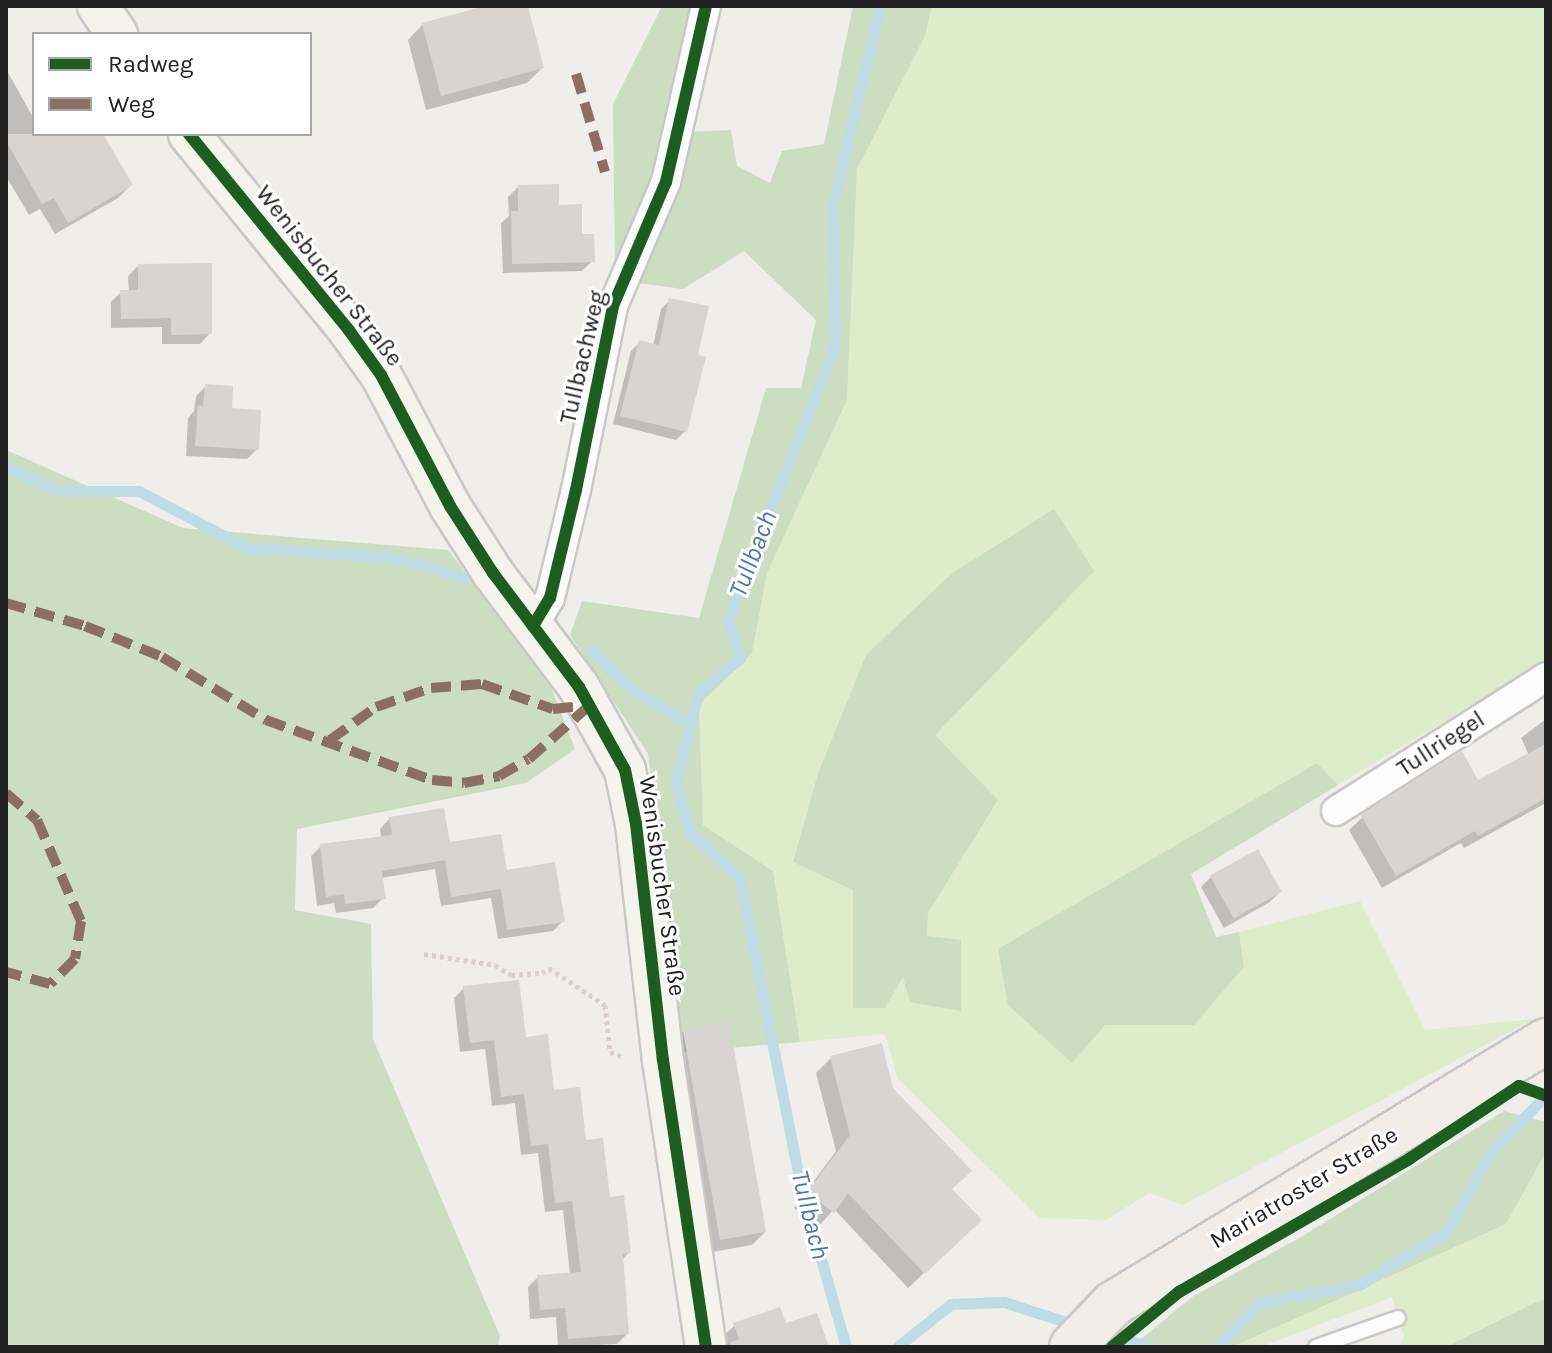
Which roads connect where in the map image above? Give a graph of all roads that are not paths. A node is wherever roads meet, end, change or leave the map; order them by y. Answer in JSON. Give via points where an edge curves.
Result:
{"nodes":[{"id":1,"x":98,"y":6,"type":"edge"},
{"id":2,"x":706,"y":6,"type":"edge"},
{"id":3,"x":116,"y":32,"type":"edge"},
{"id":4,"x":191,"y":136,"type":"edge"},
{"id":5,"x":533,"y":626,"type":"junction"},
{"id":6,"x":1546,"y":677,"type":"edge"},
{"id":7,"x":1336,"y":811,"type":"dead end"},
{"id":8,"x":1546,"y":1041,"type":"edge"},
{"id":9,"x":1398,"y":1318,"type":"dead end"},
{"id":10,"x":706,"y":1347,"type":"edge"},
{"id":11,"x":1072,"y":1347,"type":"edge"},
{"id":12,"x":1316,"y":1347,"type":"edge"}],
"edges":[{"from":1,"to":3,"type":"street"},
{"from":2,"to":5,"type":"street","name":"Tullbachweg","via":[[666,182],[613,306],[550,598]]},
{"from":4,"to":5,"type":"street","name":"Wenisbucher Straße","via":[[381,375],[450,506]]},
{"from":5,"to":10,"type":"street","name":"Wenisbucher Straße","via":[[579,687],[625,770]]},
{"from":6,"to":7,"type":"street","name":"Tullriegel"},
{"from":8,"to":11,"type":"main road","name":"Mariatroster Straße","via":[[1113,1304]]},
{"from":9,"to":12,"type":"lane"}]}
